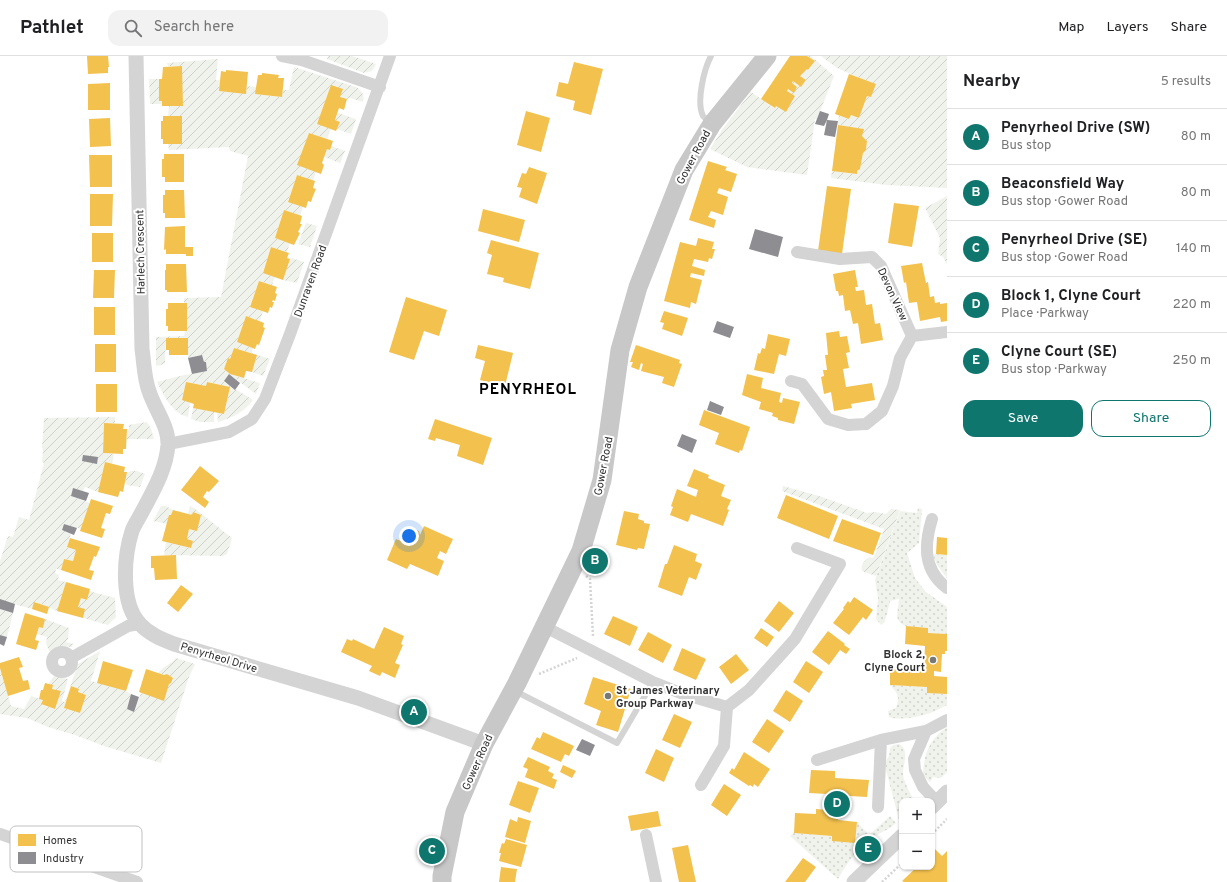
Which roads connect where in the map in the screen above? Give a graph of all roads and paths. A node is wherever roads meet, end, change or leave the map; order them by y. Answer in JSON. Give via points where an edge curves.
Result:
{"nodes":[{"id":1,"x":136,"y":56,"type":"edge"},
{"id":2,"x":141,"y":56,"type":"edge"},
{"id":3,"x":282,"y":56,"type":"edge"},
{"id":4,"x":390,"y":56,"type":"edge"},
{"id":5,"x":711,"y":56,"type":"edge"},
{"id":6,"x":767,"y":56,"type":"edge"},
{"id":7,"x":380,"y":87,"type":"junction"},
{"id":8,"x":712,"y":124,"type":"junction"},
{"id":9,"x":797,"y":252,"type":"dead end"},
{"id":10,"x":947,"y":332,"type":"edge"},
{"id":11,"x":912,"y":336,"type":"junction"},
{"id":12,"x":791,"y":381,"type":"dead end"},
{"id":13,"x":168,"y":444,"type":"junction"},
{"id":14,"x":932,"y":519,"type":"dead end"},
{"id":15,"x":797,"y":548,"type":"dead end"},
{"id":16,"x":947,"y":588,"type":"edge"},
{"id":17,"x":140,"y":624,"type":"junction"},
{"id":18,"x":545,"y":627,"type":"junction"},
{"id":19,"x":71,"y":658,"type":"dead end"},
{"id":20,"x":653,"y":682,"type":"junction"},
{"id":21,"x":513,"y":690,"type":"junction"},
{"id":22,"x":727,"y":707,"type":"junction"},
{"id":23,"x":947,"y":720,"type":"edge"},
{"id":24,"x":926,"y":731,"type":"junction"},
{"id":25,"x":881,"y":740,"type":"junction"},
{"id":26,"x":484,"y":744,"type":"junction"},
{"id":27,"x":817,"y":760,"type":"dead end"},
{"id":28,"x":701,"y":785,"type":"dead end"},
{"id":29,"x":939,"y":800,"type":"edge"},
{"id":30,"x":878,"y":807,"type":"dead end"},
{"id":31,"x":947,"y":819,"type":"edge"},
{"id":32,"x":935,"y":831,"type":"edge"},
{"id":33,"x":0,"y":834,"type":"edge"},
{"id":34,"x":646,"y":835,"type":"dead end"},
{"id":35,"x":10,"y":838,"type":"edge"},
{"id":36,"x":899,"y":839,"type":"edge"},
{"id":37,"x":899,"y":865,"type":"edge"},
{"id":38,"x":108,"y":872,"type":"edge"},
{"id":39,"x":439,"y":880,"type":"edge"},
{"id":40,"x":137,"y":882,"type":"edge"},
{"id":41,"x":656,"y":882,"type":"edge"},
{"id":42,"x":854,"y":882,"type":"edge"},
{"id":43,"x":882,"y":882,"type":"edge"}],
"edges":[{"from":1,"to":2,"type":"street"},
{"from":1,"to":13,"type":"street","name":"Harlech Crescent","via":[[142,349],[148,390],[166,432]]},
{"from":3,"to":7,"type":"street","via":[[302,60]]},
{"from":4,"to":7,"type":"street","name":"Dunraven Road"},
{"from":5,"to":8,"type":"lane","via":[[702,79],[701,104],[704,116]]},
{"from":6,"to":8,"type":"main road","name":"Gower Road"},
{"from":7,"to":13,"type":"street","name":"Dunraven Road","via":[[265,399],[252,419],[229,432]]},
{"from":8,"to":18,"type":"main road","name":"Gower Road","via":[[684,170],[638,287],[620,350],[602,480],[581,551]]},
{"from":9,"to":11,"type":"street","name":"Devon View","via":[[840,259],[872,257],[881,266]]},
{"from":10,"to":11,"type":"street"},
{"from":11,"to":12,"type":"street","via":[[900,358],[893,386],[882,411],[866,424],[848,425],[828,419],[802,384]]},
{"from":13,"to":17,"type":"street","name":"Penyrheol Drive","via":[[165,465],[132,530],[125,565],[129,601],[133,614]]},
{"from":14,"to":16,"type":"street","via":[[927,534],[926,551],[932,571]]},
{"from":15,"to":22,"type":"street","via":[[840,564],[795,640],[749,690]]},
{"from":17,"to":19,"type":"street","via":[[128,626]]},
{"from":17,"to":26,"type":"street","name":"Penyrheol Drive","via":[[156,637],[174,644],[358,698]]},
{"from":18,"to":20,"type":"street"},
{"from":18,"to":21,"type":"main road","name":"Gower Road"},
{"from":20,"to":21,"type":"lane","via":[[617,743]]},
{"from":20,"to":22,"type":"street"},
{"from":21,"to":26,"type":"main road","name":"Gower Road"},
{"from":22,"to":28,"type":"street","via":[[724,746]]},
{"from":23,"to":24,"type":"street"},
{"from":24,"to":25,"type":"street"},
{"from":24,"to":29,"type":"street","via":[[914,759],[915,770],[923,787]]},
{"from":25,"to":27,"type":"street"},
{"from":25,"to":30,"type":"street"},
{"from":26,"to":39,"type":"main road","name":"Gower Road","via":[[455,812]]},
{"from":31,"to":32,"type":"path"},
{"from":33,"to":35,"type":"street"},
{"from":34,"to":41,"type":"street"},
{"from":36,"to":42,"type":"street"},
{"from":37,"to":43,"type":"path"},
{"from":38,"to":40,"type":"street"}]}
